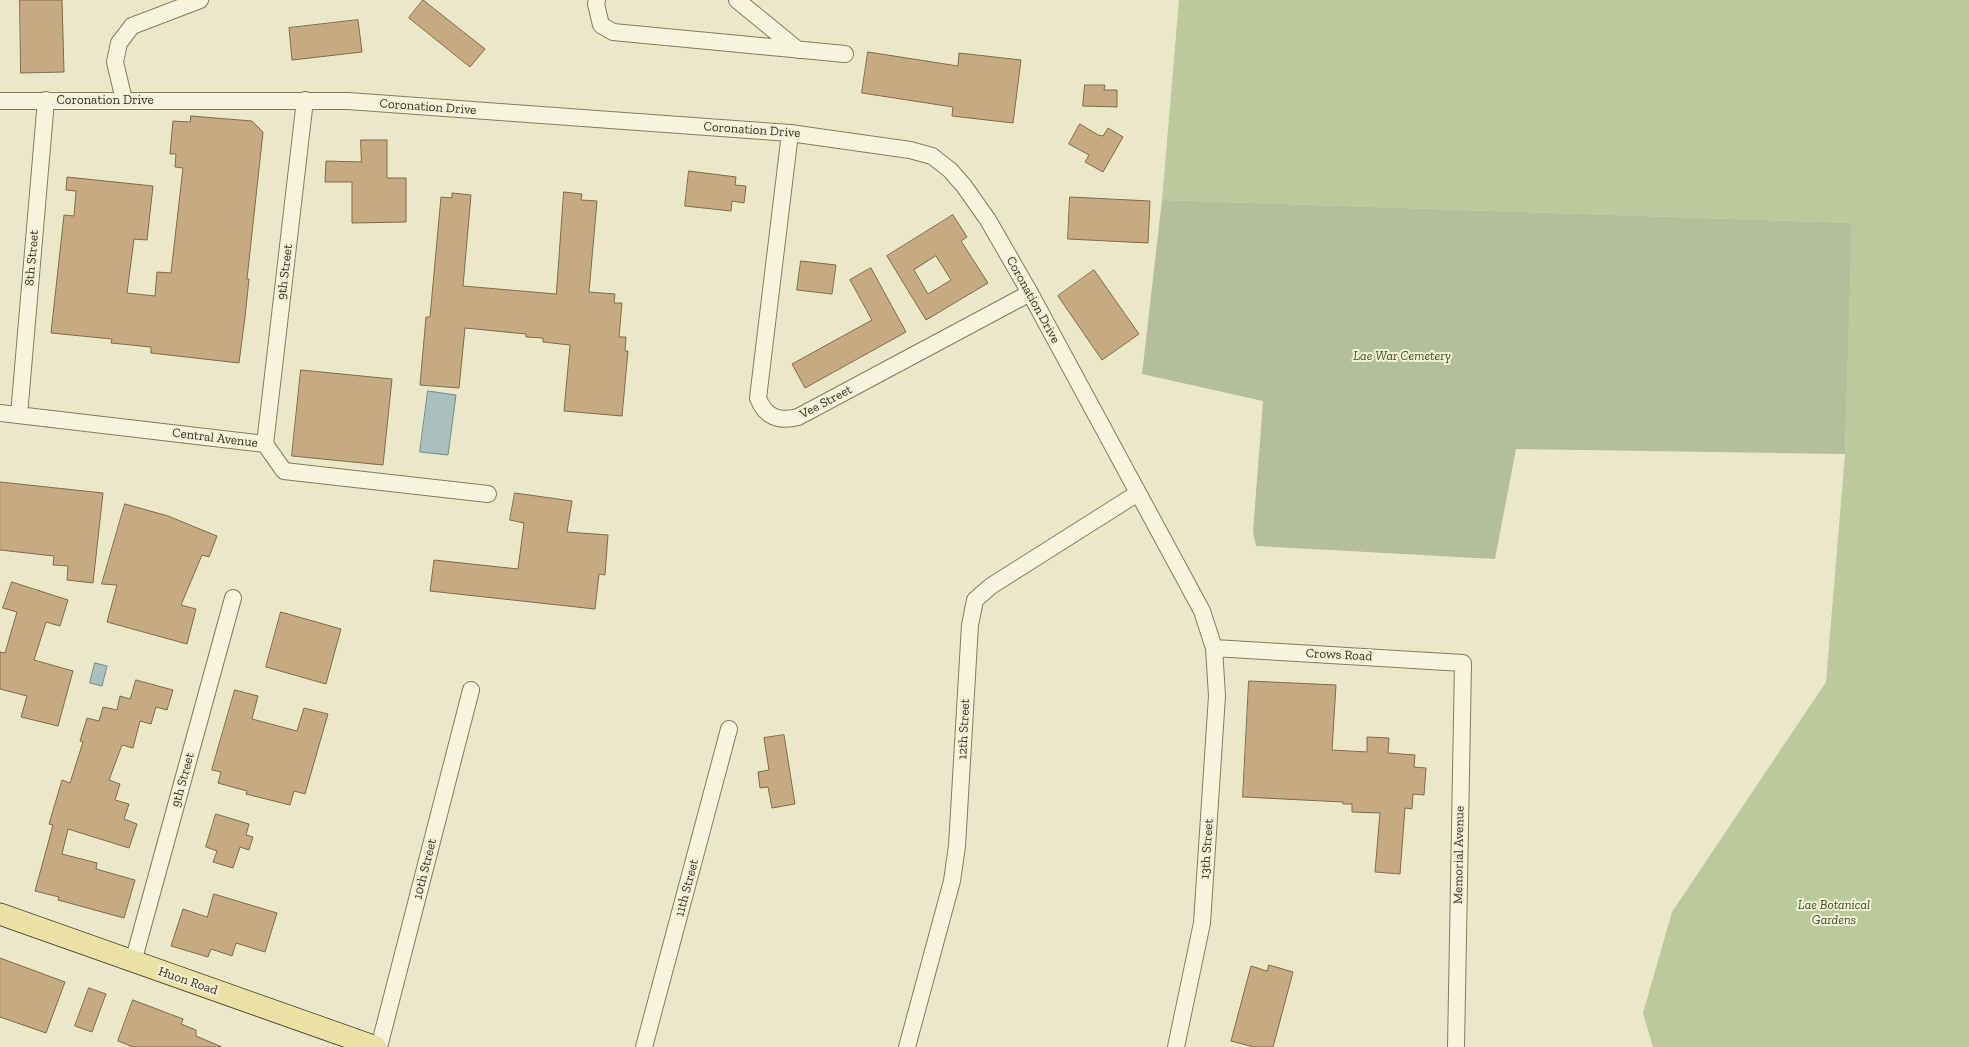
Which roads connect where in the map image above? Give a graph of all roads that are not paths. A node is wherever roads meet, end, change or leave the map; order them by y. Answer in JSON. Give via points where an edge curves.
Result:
{"nodes":[{"id":1,"x":200,"y":0,"type":"edge"},
{"id":2,"x":597,"y":0,"type":"edge"},
{"id":3,"x":737,"y":0,"type":"edge"},
{"id":4,"x":798,"y":50,"type":"junction"},
{"id":5,"x":845,"y":54,"type":"dead end"},
{"id":6,"x":46,"y":100,"type":"junction"},
{"id":7,"x":124,"y":100,"type":"junction"},
{"id":8,"x":305,"y":100,"type":"junction"},
{"id":9,"x":0,"y":101,"type":"edge"},
{"id":10,"x":790,"y":133,"type":"junction"},
{"id":11,"x":1030,"y":293,"type":"junction"},
{"id":12,"x":0,"y":412,"type":"edge"},
{"id":13,"x":19,"y":415,"type":"junction"},
{"id":14,"x":264,"y":444,"type":"junction"},
{"id":15,"x":1138,"y":493,"type":"junction"},
{"id":16,"x":488,"y":494,"type":"dead end"},
{"id":17,"x":233,"y":598,"type":"dead end"},
{"id":18,"x":1214,"y":648,"type":"junction"},
{"id":19,"x":1463,"y":663,"type":"joint"},
{"id":20,"x":471,"y":690,"type":"dead end"},
{"id":21,"x":729,"y":729,"type":"dead end"},
{"id":22,"x":0,"y":914,"type":"edge"},
{"id":23,"x":133,"y":962,"type":"junction"},
{"id":24,"x":377,"y":1047,"type":"edge"},
{"id":25,"x":644,"y":1047,"type":"edge"},
{"id":26,"x":908,"y":1047,"type":"edge"},
{"id":27,"x":1176,"y":1047,"type":"edge"},
{"id":28,"x":1456,"y":1047,"type":"edge"}],
"edges":[{"from":1,"to":7,"type":"street","via":[[132,26],[119,43],[115,62]]},
{"from":2,"to":4,"type":"street","via":[[601,25],[613,32]]},
{"from":3,"to":4,"type":"street"},
{"from":4,"to":5,"type":"street"},
{"from":6,"to":7,"type":"street","name":"Coronation Drive"},
{"from":6,"to":9,"type":"street","name":"Coronation Drive"},
{"from":6,"to":13,"type":"street","name":"8th Street"},
{"from":7,"to":8,"type":"street","name":"Coronation Drive"},
{"from":8,"to":10,"type":"street","name":"Coronation Drive"},
{"from":8,"to":14,"type":"street","name":"9th Street"},
{"from":10,"to":11,"type":"street","name":"Coronation Drive","via":[[910,150],[932,156],[950,170],[964,186],[988,220]]},
{"from":10,"to":11,"type":"street","name":"Vee Street","via":[[758,398],[765,411],[772,417],[788,420],[798,417]]},
{"from":11,"to":15,"type":"street","name":"Coronation Drive"},
{"from":12,"to":13,"type":"street","name":"Central Avenue"},
{"from":13,"to":14,"type":"street","name":"Central Avenue"},
{"from":14,"to":16,"type":"street","name":"Central Avenue","via":[[284,471]]},
{"from":15,"to":18,"type":"street","name":"Coronation Drive","via":[[1202,611]]},
{"from":15,"to":26,"type":"street","name":"12th Street","via":[[991,586],[975,600],[970,625],[957,846],[952,881]]},
{"from":17,"to":23,"type":"street","name":"9th Street"},
{"from":18,"to":19,"type":"street","name":"Crows Road"},
{"from":18,"to":27,"type":"street","name":"13th Street","via":[[1217,696],[1202,923]]},
{"from":19,"to":28,"type":"street","name":"Memorial Avenue"},
{"from":20,"to":24,"type":"street","name":"10th Street"},
{"from":21,"to":25,"type":"street","name":"11th Street"},
{"from":22,"to":23,"type":"main road","name":"Huon Road"},
{"from":23,"to":24,"type":"main road","name":"Huon Road"}]}
